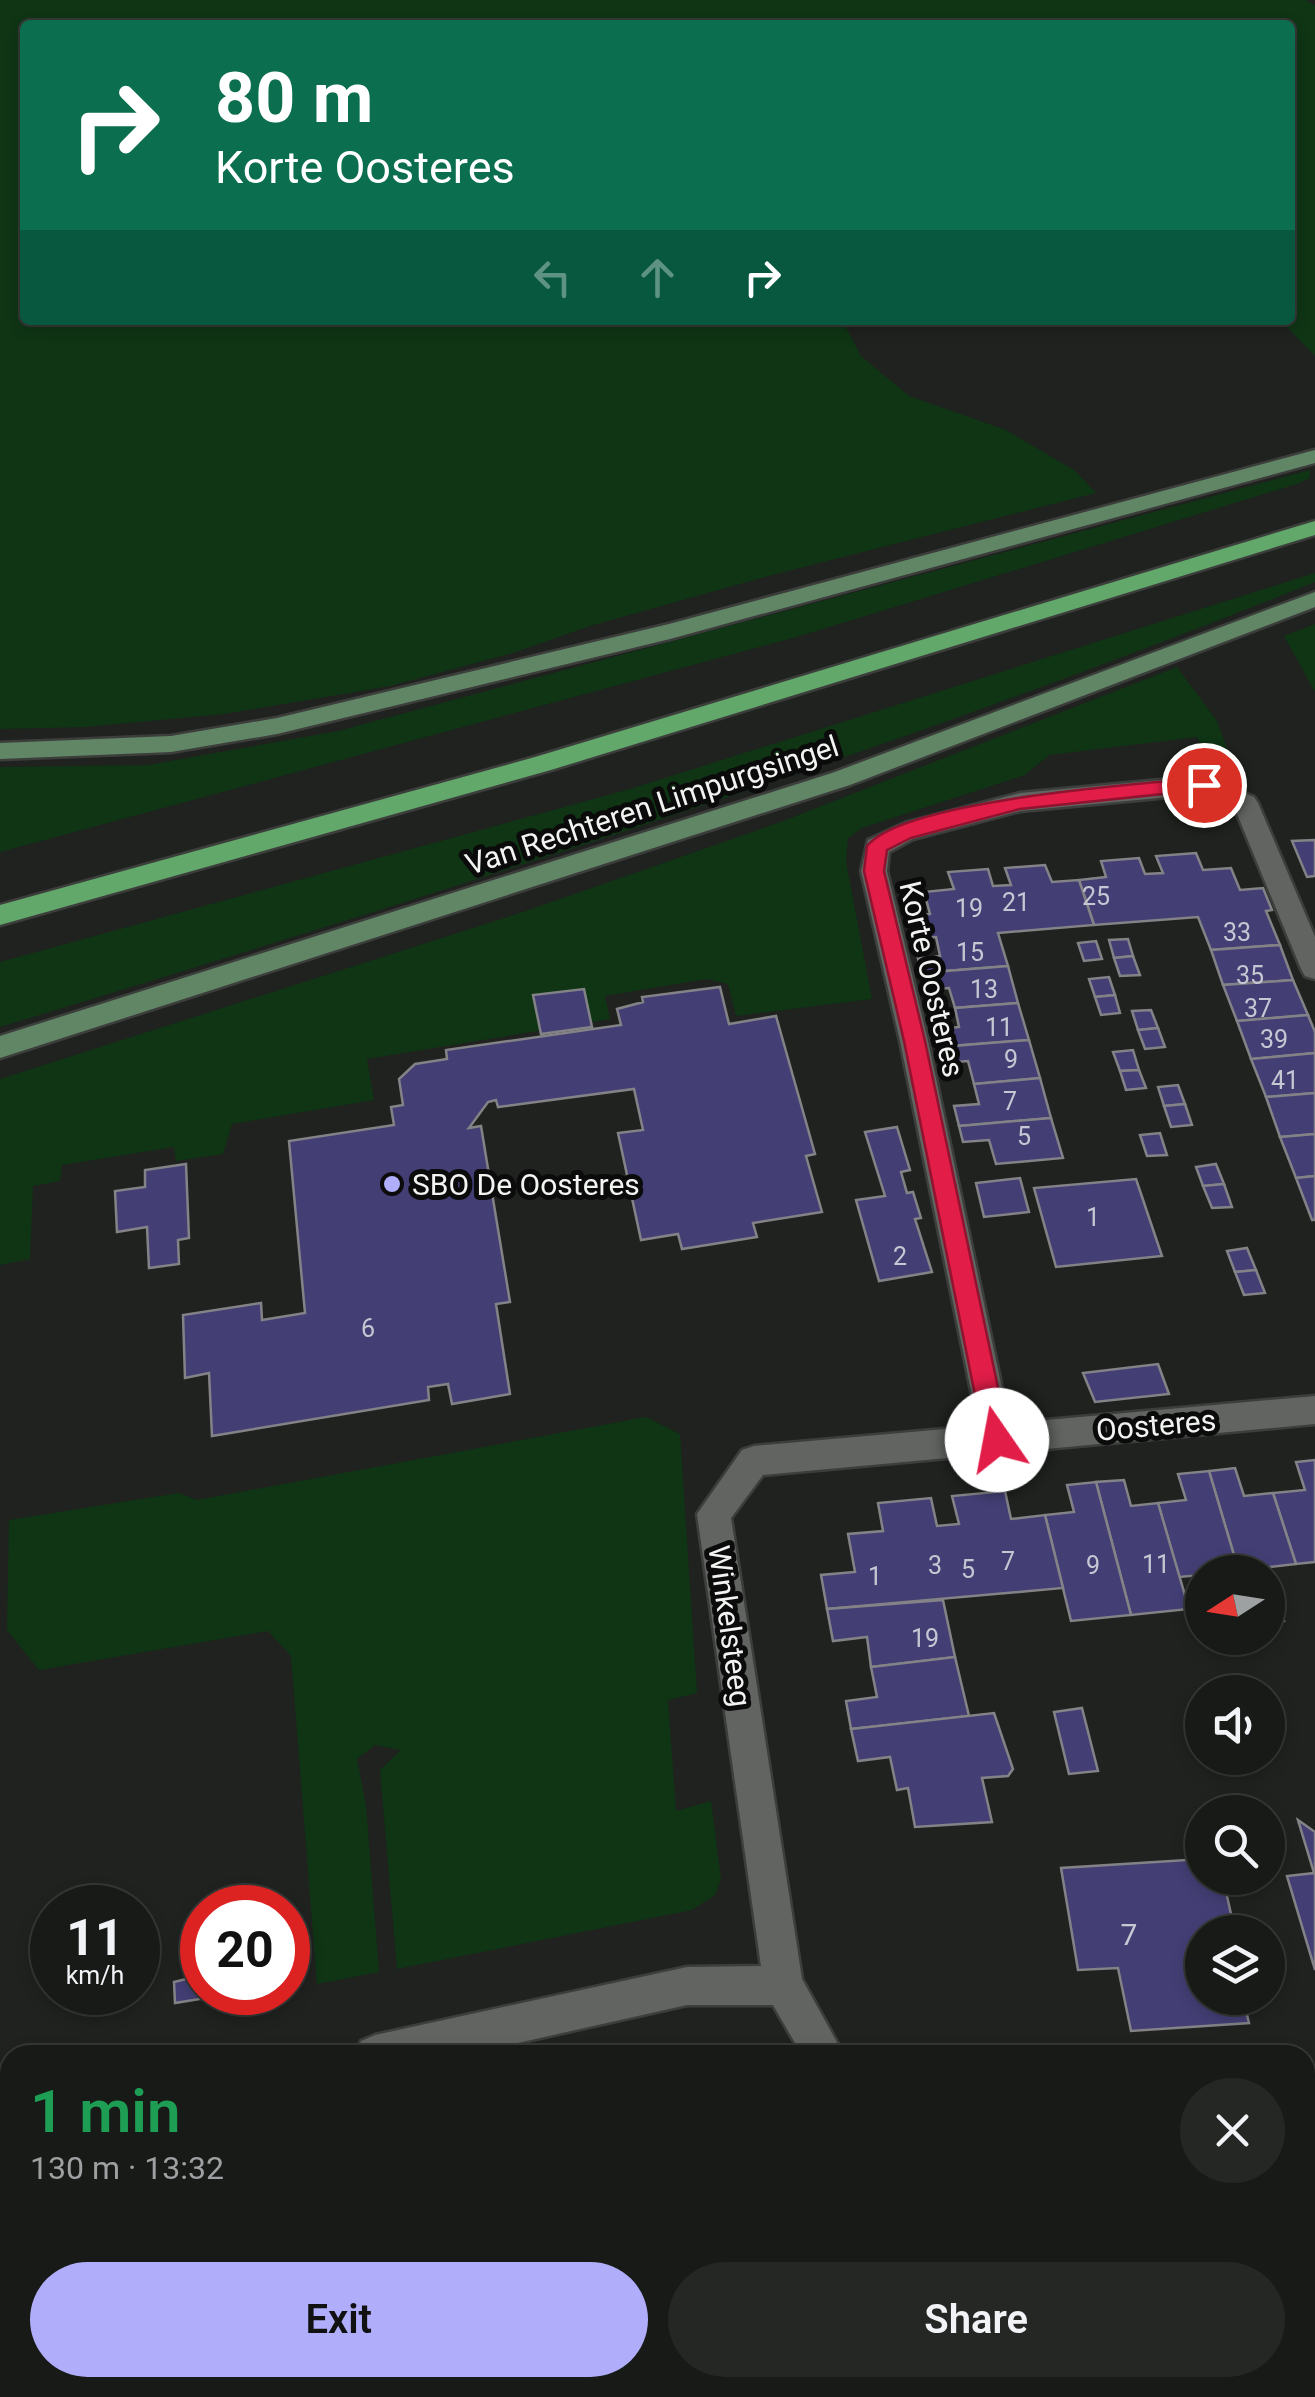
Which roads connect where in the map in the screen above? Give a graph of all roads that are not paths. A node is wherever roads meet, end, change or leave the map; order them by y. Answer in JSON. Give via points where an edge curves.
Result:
{"nodes":[{"id":1,"x":1315,"y":456,"type":"edge"},
{"id":2,"x":1315,"y":528,"type":"edge"},
{"id":3,"x":1315,"y":599,"type":"edge"},
{"id":4,"x":0,"y":751,"type":"edge"},
{"id":5,"x":0,"y":915,"type":"edge"},
{"id":6,"x":1315,"y":969,"type":"edge"},
{"id":7,"x":0,"y":1048,"type":"edge"},
{"id":8,"x":1315,"y":1410,"type":"edge"},
{"id":9,"x":997,"y":1440,"type":"junction"},
{"id":10,"x":783,"y":1985,"type":"junction"},
{"id":11,"x":454,"y":2045,"type":"edge"},
{"id":12,"x":818,"y":2045,"type":"edge"}],
"edges":[{"from":1,"to":4,"type":"main road","via":[[670,630],[277,726],[171,744]]},
{"from":2,"to":5,"type":"main road","via":[[542,764]]},
{"from":3,"to":7,"type":"main road","name":"Van Rechteren Limpurgsingel","via":[[841,779]]},
{"from":6,"to":9,"type":"street","name":"Korte Oosteres","via":[[1244,803],[1204,785],[1020,802],[904,832],[877,846],[874,871]]},
{"from":8,"to":9,"type":"street","name":"Oosteres"},
{"from":9,"to":10,"type":"street","name":"Winkelsteeg","via":[[754,1461],[714,1514]]},
{"from":10,"to":11,"type":"street","via":[[687,1986]]},
{"from":10,"to":12,"type":"street","name":"Winkelsteeg"}]}
